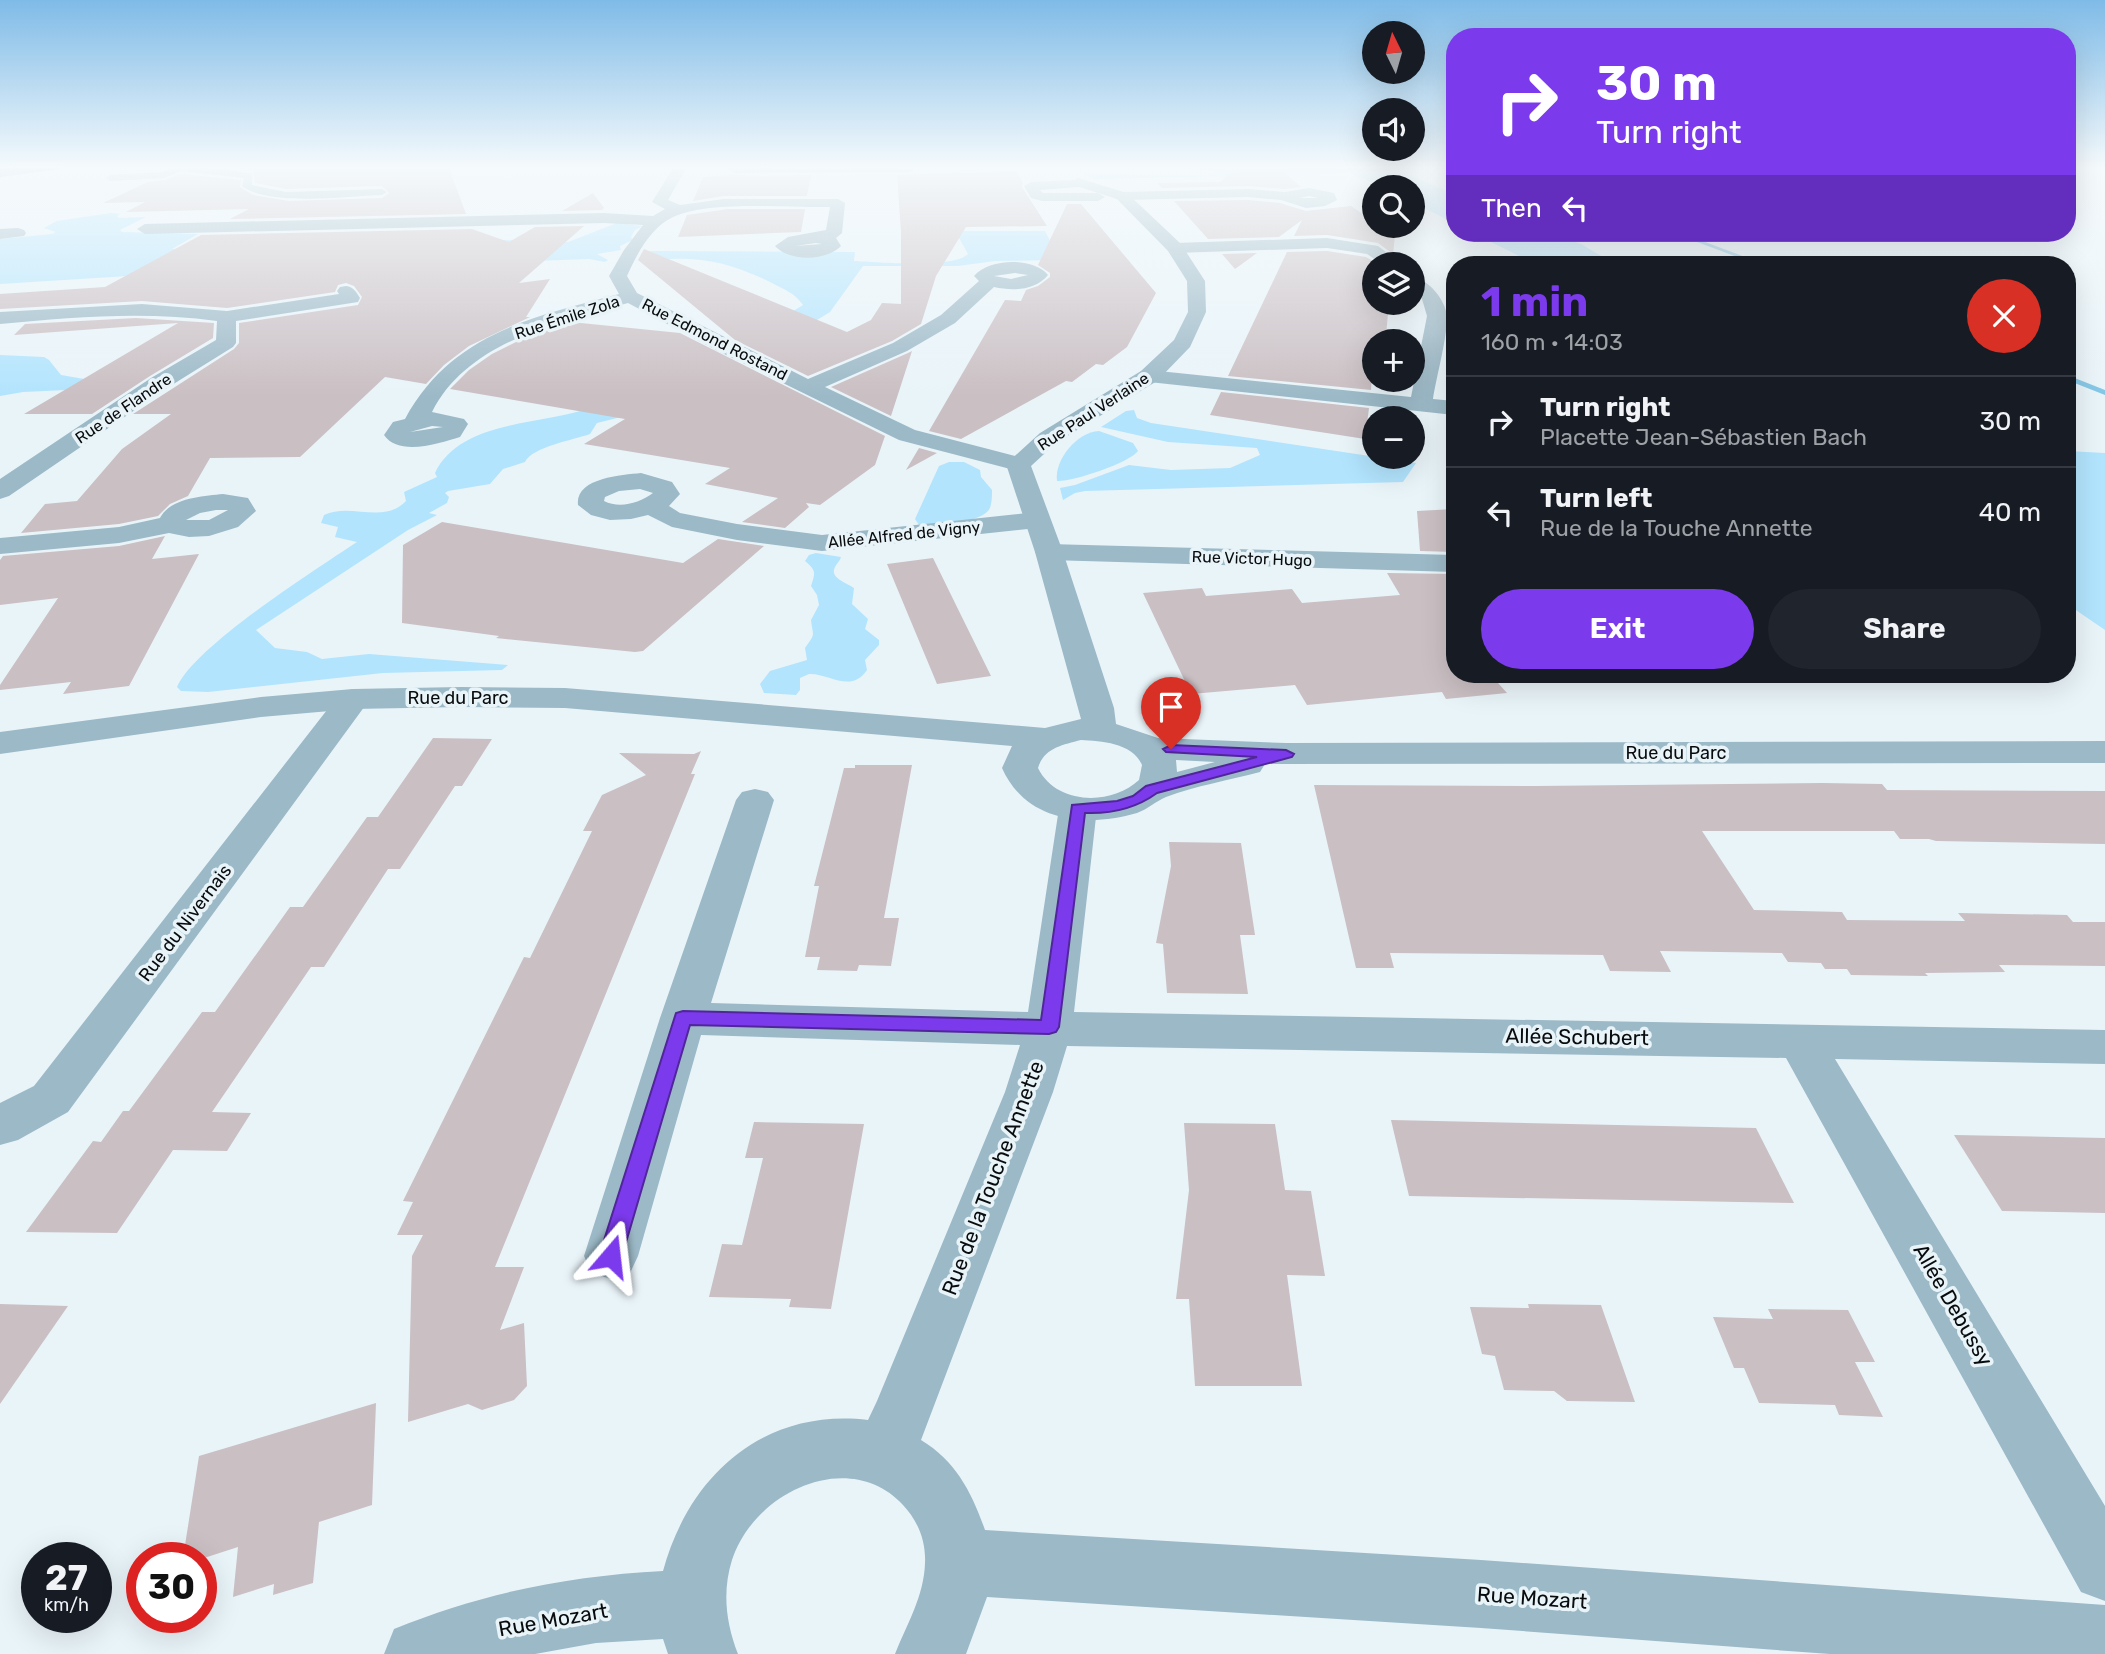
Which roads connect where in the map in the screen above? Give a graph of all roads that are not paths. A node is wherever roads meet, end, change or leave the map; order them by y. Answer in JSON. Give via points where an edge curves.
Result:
{"nodes":[{"id":1,"x":638,"y":242,"type":"edge"},
{"id":2,"x":1169,"y":242,"type":"edge"},
{"id":3,"x":1175,"y":248,"type":"junction"},
{"id":4,"x":1375,"y":252,"type":"edge"},
{"id":5,"x":990,"y":281,"type":"dead end"},
{"id":6,"x":346,"y":291,"type":"dead end"},
{"id":7,"x":1425,"y":292,"type":"edge"},
{"id":8,"x":630,"y":297,"type":"junction"},
{"id":9,"x":227,"y":317,"type":"junction"},
{"id":10,"x":0,"y":318,"type":"edge"},
{"id":11,"x":1149,"y":376,"type":"junction"},
{"id":12,"x":809,"y":386,"type":"junction"},
{"id":13,"x":1421,"y":403,"type":"junction"},
{"id":14,"x":1446,"y":407,"type":"edge"},
{"id":15,"x":415,"y":422,"type":"dead end"},
{"id":16,"x":1018,"y":464,"type":"junction"},
{"id":17,"x":0,"y":491,"type":"edge"},
{"id":18,"x":650,"y":506,"type":"dead end"},
{"id":19,"x":1037,"y":520,"type":"junction"},
{"id":20,"x":172,"y":524,"type":"dead end"},
{"id":21,"x":0,"y":546,"type":"edge"},
{"id":22,"x":1049,"y":552,"type":"junction"},
{"id":23,"x":1446,"y":564,"type":"edge"},
{"id":24,"x":353,"y":699,"type":"junction"},
{"id":25,"x":917,"y":729,"type":"junction"},
{"id":26,"x":1100,"y":730,"type":"junction"},
{"id":27,"x":1044,"y":738,"type":"junction"},
{"id":28,"x":0,"y":743,"type":"edge"},
{"id":29,"x":1149,"y":748,"type":"junction"},
{"id":30,"x":1286,"y":754,"type":"junction"},
{"id":31,"x":2105,"y":754,"type":"edge"},
{"id":32,"x":1020,"y":774,"type":"junction"},
{"id":33,"x":1151,"y":790,"type":"junction"},
{"id":34,"x":755,"y":800,"type":"dead end"},
{"id":35,"x":1078,"y":808,"type":"junction"},
{"id":36,"x":683,"y":1018,"type":"junction"},
{"id":37,"x":1049,"y":1027,"type":"junction"},
{"id":38,"x":1800,"y":1041,"type":"junction"},
{"id":39,"x":2105,"y":1047,"type":"edge"},
{"id":40,"x":0,"y":1126,"type":"edge"},
{"id":41,"x":611,"y":1256,"type":"dead end"},
{"id":42,"x":884,"y":1454,"type":"junction"},
{"id":43,"x":958,"y":1562,"type":"junction"},
{"id":44,"x":2105,"y":1568,"type":"edge"},
{"id":45,"x":697,"y":1629,"type":"edge"},
{"id":46,"x":2105,"y":1640,"type":"edge"},
{"id":47,"x":419,"y":1654,"type":"edge"},
{"id":48,"x":930,"y":1654,"type":"edge"}],
"edges":[{"from":1,"to":8,"type":"street","name":"Rue Edmond Rostand","via":[[618,276]]},
{"from":2,"to":3,"type":"street","name":"Rue Paul Verlaine"},
{"from":3,"to":4,"type":"street","via":[[1327,243]]},
{"from":3,"to":11,"type":"street","name":"Rue Paul Verlaine","via":[[1196,281],[1197,312],[1183,343]]},
{"from":5,"to":12,"type":"street","via":[[948,319],[900,347]]},
{"from":6,"to":9,"type":"street","via":[[351,298]]},
{"from":7,"to":13,"type":"street","via":[[1437,316]]},
{"from":8,"to":12,"type":"street","name":"Rue Edmond Rostand"},
{"from":8,"to":15,"type":"street","name":"Rue Émile Zola","via":[[522,330],[480,350],[446,376],[420,407]]},
{"from":9,"to":10,"type":"street","via":[[128,308]]},
{"from":9,"to":17,"type":"street","name":"Rue de Flandre","via":[[226,343]]},
{"from":11,"to":13,"type":"street"},
{"from":11,"to":16,"type":"street","name":"Rue Paul Verlaine","via":[[1048,438]]},
{"from":12,"to":16,"type":"street","name":"Rue Edmond Rostand","via":[[907,435]]},
{"from":13,"to":14,"type":"street"},
{"from":16,"to":19,"type":"street"},
{"from":18,"to":19,"type":"street","name":"Allée Alfred de Vigny","via":[[672,519],[822,543]]},
{"from":19,"to":22,"type":"street"},
{"from":20,"to":21,"type":"street","via":[[119,535]]},
{"from":22,"to":23,"type":"street","name":"Rue Victor Hugo"},
{"from":22,"to":26,"type":"street"},
{"from":24,"to":25,"type":"street","name":"Rue du Parc","via":[[565,698]]},
{"from":24,"to":28,"type":"street","name":"Rue du Parc"},
{"from":24,"to":40,"type":"street","name":"Rue du Nivernais","via":[[51,1100]]},
{"from":25,"to":27,"type":"street","name":"Rue du Parc"},
{"from":25,"to":32,"type":"street","name":"Rue du Parc"},
{"from":26,"to":27,"type":"street","via":[[1080,729]]},
{"from":26,"to":29,"type":"street","via":[[1127,736]]},
{"from":27,"to":32,"type":"street","via":[[1020,760]]},
{"from":29,"to":30,"type":"street","name":"Rue du Parc"},
{"from":29,"to":33,"type":"street","via":[[1160,769]]},
{"from":30,"to":31,"type":"street","name":"Rue du Parc"},
{"from":30,"to":33,"type":"street","name":"Rue du Parc"},
{"from":32,"to":35,"type":"street","via":[[1039,796]]},
{"from":33,"to":35,"type":"street","via":[[1120,806]]},
{"from":34,"to":36,"type":"street"},
{"from":35,"to":37,"type":"street","name":"Rue de la Touche Annette"},
{"from":36,"to":37,"type":"street","name":"Allée Schubert"},
{"from":36,"to":41,"type":"street"},
{"from":37,"to":38,"type":"street","name":"Allée Schubert"},
{"from":37,"to":42,"type":"street","name":"Rue de la Touche Annette","via":[[1024,1105]]},
{"from":38,"to":39,"type":"street","name":"Allée Schubert"},
{"from":38,"to":44,"type":"street","name":"Allée Debussy"},
{"from":42,"to":43,"type":"street","via":[[913,1470],[936,1494],[951,1525]]},
{"from":42,"to":45,"type":"street","via":[[848,1446],[810,1450],[774,1464],[741,1490],[715,1522],[697,1562]]},
{"from":43,"to":46,"type":"street","name":"Rue Mozart"},
{"from":43,"to":48,"type":"street","via":[[951,1609]]},
{"from":45,"to":47,"type":"street","name":"Rue Mozart","via":[[596,1609],[516,1622]]}]}
